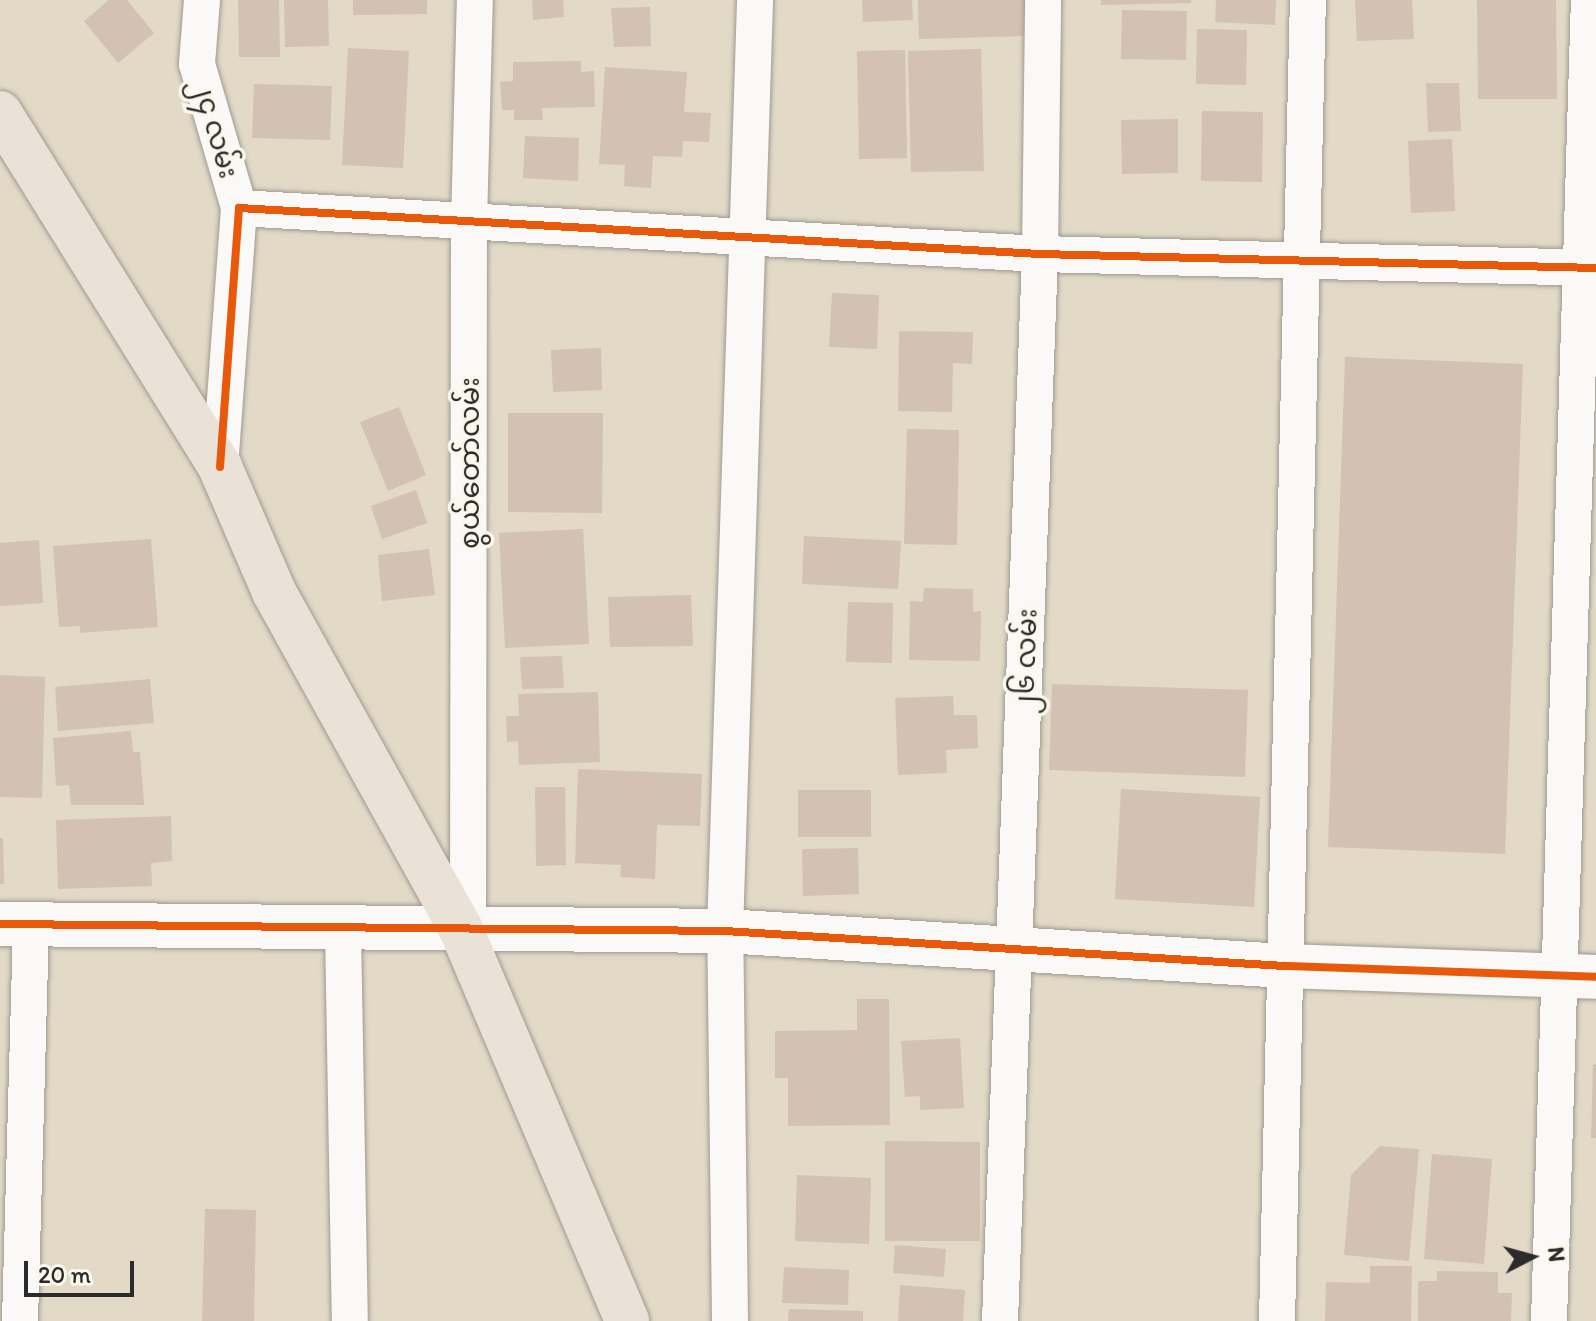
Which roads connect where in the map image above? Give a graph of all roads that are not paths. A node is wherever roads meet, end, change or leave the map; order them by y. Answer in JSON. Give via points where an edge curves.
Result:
{"nodes":[{"id":1,"x":202,"y":0,"type":"edge"},
{"id":2,"x":475,"y":0,"type":"edge"},
{"id":3,"x":755,"y":0,"type":"edge"},
{"id":4,"x":1043,"y":0,"type":"edge"},
{"id":5,"x":1308,"y":0,"type":"edge"},
{"id":6,"x":1589,"y":0,"type":"edge"},
{"id":7,"x":0,"y":113,"type":"edge"},
{"id":8,"x":239,"y":208,"type":"junction"},
{"id":9,"x":469,"y":223,"type":"junction"},
{"id":10,"x":747,"y":238,"type":"junction"},
{"id":11,"x":1040,"y":254,"type":"junction"},
{"id":12,"x":1302,"y":261,"type":"junction"},
{"id":13,"x":1590,"y":268,"type":"edge"},
{"id":14,"x":220,"y":467,"type":"junction"},
{"id":15,"x":16,"y":924,"type":"edge"},
{"id":16,"x":464,"y":926,"type":"junction"},
{"id":17,"x":343,"y":930,"type":"junction"},
{"id":18,"x":725,"y":931,"type":"junction"},
{"id":19,"x":1014,"y":946,"type":"junction"},
{"id":20,"x":1285,"y":966,"type":"junction"},
{"id":21,"x":1577,"y":976,"type":"edge"},
{"id":22,"x":20,"y":1321,"type":"edge"},
{"id":23,"x":350,"y":1321,"type":"edge"},
{"id":24,"x":627,"y":1321,"type":"edge"},
{"id":25,"x":730,"y":1321,"type":"edge"},
{"id":26,"x":1000,"y":1321,"type":"edge"},
{"id":27,"x":1277,"y":1321,"type":"edge"},
{"id":28,"x":1549,"y":1321,"type":"edge"}],
"edges":[{"from":1,"to":8,"type":"street","name":"၂၄ လမ်း","via":[[197,64]]},
{"from":2,"to":9,"type":"street","name":"စွယ်တော်လမ်း"},
{"from":3,"to":10,"type":"street"},
{"from":4,"to":11,"type":"street","name":"၂၆ လမ်း"},
{"from":5,"to":12,"type":"street"},
{"from":6,"to":13,"type":"street"},
{"from":7,"to":14,"type":"main road"},
{"from":8,"to":9,"type":"street"},
{"from":8,"to":14,"type":"street"},
{"from":9,"to":10,"type":"street"},
{"from":9,"to":16,"type":"street","name":"စွယ်တော်လမ်း"},
{"from":10,"to":11,"type":"street"},
{"from":10,"to":18,"type":"street"},
{"from":11,"to":12,"type":"street"},
{"from":11,"to":19,"type":"street","name":"၂၆ လမ်း"},
{"from":12,"to":13,"type":"street"},
{"from":12,"to":20,"type":"street"},
{"from":13,"to":21,"type":"street"},
{"from":14,"to":16,"type":"main road","via":[[274,592]]},
{"from":15,"to":17,"type":"street"},
{"from":15,"to":22,"type":"street"},
{"from":16,"to":17,"type":"street"},
{"from":16,"to":18,"type":"street"},
{"from":16,"to":24,"type":"main road"},
{"from":17,"to":23,"type":"street"},
{"from":18,"to":19,"type":"street"},
{"from":18,"to":25,"type":"street"},
{"from":19,"to":20,"type":"street"},
{"from":19,"to":26,"type":"street","name":"၂၆ လမ်း"},
{"from":20,"to":21,"type":"street"},
{"from":20,"to":27,"type":"street"},
{"from":21,"to":28,"type":"street"}]}
